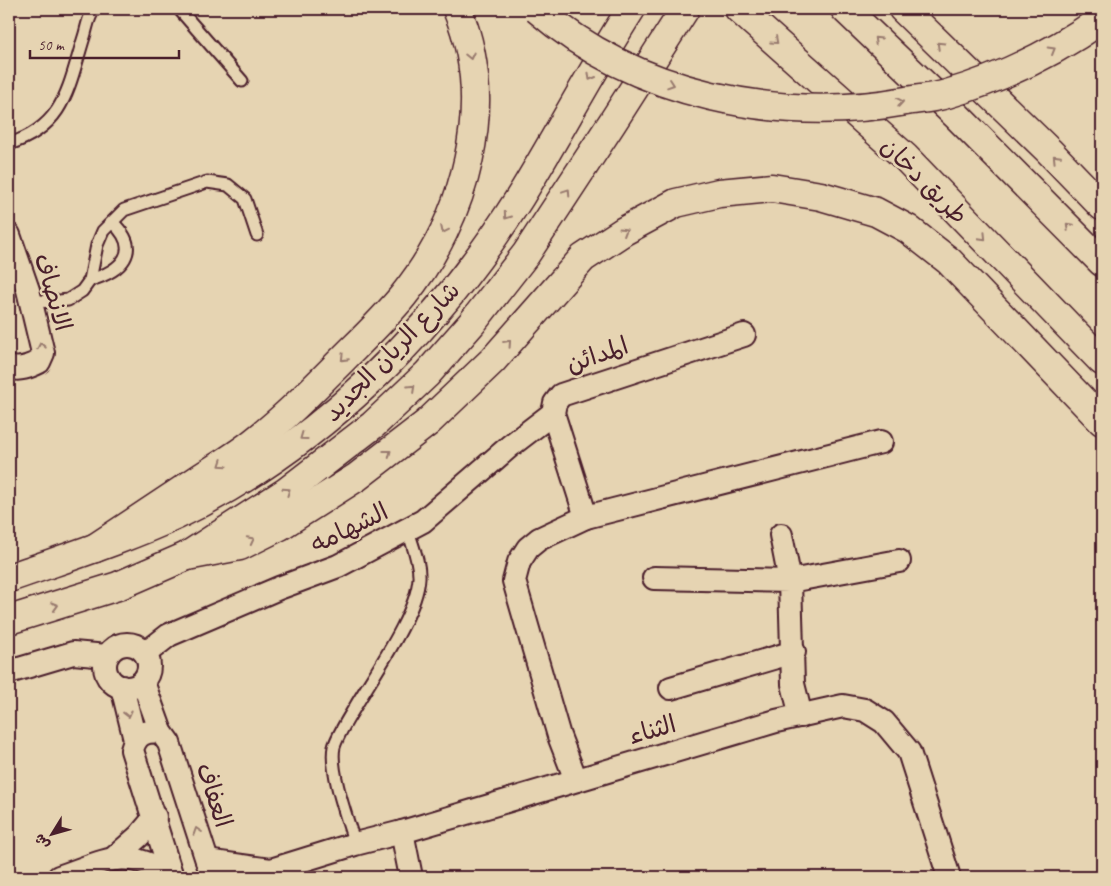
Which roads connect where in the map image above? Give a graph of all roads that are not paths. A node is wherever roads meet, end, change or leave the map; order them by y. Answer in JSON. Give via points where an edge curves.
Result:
{"nodes":[{"id":1,"x":95,"y":9,"type":"edge"},
{"id":2,"x":179,"y":9,"type":"edge"},
{"id":3,"x":457,"y":9,"type":"edge"},
{"id":4,"x":537,"y":9,"type":"edge"},
{"id":5,"x":631,"y":9,"type":"edge"},
{"id":6,"x":685,"y":9,"type":"edge"},
{"id":7,"x":739,"y":9,"type":"edge"},
{"id":8,"x":845,"y":9,"type":"edge"},
{"id":9,"x":903,"y":9,"type":"edge"},
{"id":10,"x":1102,"y":19,"type":"edge"},
{"id":11,"x":242,"y":80,"type":"dead end"},
{"id":12,"x":9,"y":144,"type":"edge"},
{"id":13,"x":1102,"y":206,"type":"edge"},
{"id":14,"x":113,"y":223,"type":"junction"},
{"id":15,"x":9,"y":235,"type":"edge"},
{"id":16,"x":257,"y":235,"type":"dead end"},
{"id":17,"x":1102,"y":262,"type":"edge"},
{"id":18,"x":90,"y":280,"type":"junction"},
{"id":19,"x":29,"y":300,"type":"junction"},
{"id":20,"x":744,"y":335,"type":"dead end"},
{"id":21,"x":1102,"y":361,"type":"edge"},
{"id":22,"x":9,"y":367,"type":"edge"},
{"id":23,"x":553,"y":413,"type":"junction"},
{"id":24,"x":1102,"y":421,"type":"edge"},
{"id":25,"x":882,"y":442,"type":"dead end"},
{"id":26,"x":586,"y":517,"type":"junction"},
{"id":27,"x":408,"y":530,"type":"junction"},
{"id":28,"x":780,"y":534,"type":"dead end"},
{"id":29,"x":95,"y":548,"type":"junction"},
{"id":30,"x":188,"y":556,"type":"junction"},
{"id":31,"x":899,"y":561,"type":"dead end"},
{"id":32,"x":9,"y":578,"type":"edge"},
{"id":33,"x":654,"y":578,"type":"dead end"},
{"id":34,"x":790,"y":581,"type":"junction"},
{"id":35,"x":9,"y":620,"type":"edge"},
{"id":36,"x":794,"y":652,"type":"junction"},
{"id":37,"x":146,"y":653,"type":"junction"},
{"id":38,"x":107,"y":656,"type":"junction"},
{"id":39,"x":9,"y":672,"type":"edge"},
{"id":40,"x":143,"y":682,"type":"junction"},
{"id":41,"x":122,"y":687,"type":"junction"},
{"id":42,"x":671,"y":688,"type":"dead end"},
{"id":43,"x":801,"y":716,"type":"junction"},
{"id":44,"x":161,"y":732,"type":"junction"},
{"id":45,"x":135,"y":740,"type":"junction"},
{"id":46,"x":576,"y":780,"type":"junction"},
{"id":47,"x":155,"y":817,"type":"junction"},
{"id":48,"x":402,"y":832,"type":"junction"},
{"id":49,"x":355,"y":844,"type":"junction"},
{"id":50,"x":114,"y":858,"type":"junction"},
{"id":51,"x":210,"y":869,"type":"edge"},
{"id":52,"x":268,"y":874,"type":"edge"},
{"id":53,"x":172,"y":876,"type":"edge"},
{"id":54,"x":59,"y":877,"type":"edge"},
{"id":55,"x":410,"y":877,"type":"edge"},
{"id":56,"x":949,"y":877,"type":"edge"}],
"edges":[{"from":1,"to":12,"type":"lane","via":[[62,105],[48,124],[30,137]]},
{"from":2,"to":11,"type":"lane"},
{"from":3,"to":29,"type":"main road","one_way":true,"via":[[472,68],[475,101],[473,136],[460,193],[425,264],[404,295],[380,321],[268,431]]},
{"from":4,"to":10,"type":"main road","one_way":true,"bridge":true,"via":[[587,44],[664,81],[702,94],[817,110],[874,107],[946,94],[1000,76]]},
{"from":5,"to":29,"type":"main road","name":"شارع الريان الجديد","one_way":true,"via":[[519,198],[478,258],[434,314],[354,395],[277,456],[226,488],[177,514]]},
{"from":30,"to":6,"type":"main road","name":"شارع الريان الجديد","one_way":true,"via":[[337,455],[427,374],[526,254]]},
{"from":7,"to":21,"type":"main road","name":"طريق دخان","one_way":true,"via":[[904,157]]},
{"from":17,"to":8,"type":"main road","one_way":true},
{"from":13,"to":9,"type":"main road","one_way":true},
{"from":14,"to":16,"type":"lane","via":[[124,210],[207,182],[228,185],[245,199]]},
{"from":14,"to":18,"type":"lane","via":[[103,232],[97,245]]},
{"from":14,"to":18,"type":"lane","via":[[128,245],[126,257],[115,270]]},
{"from":15,"to":19,"type":"street","name":"الانصاف"},
{"from":18,"to":19,"type":"lane","via":[[82,292],[68,300]]},
{"from":22,"to":19,"type":"street","name":"الانصاف","one_way":true,"via":[[27,368],[39,362],[43,353]]},
{"from":20,"to":23,"type":"street","name":"المدائن","via":[[561,395]]},
{"from":23,"to":26,"type":"street"},
{"from":23,"to":27,"type":"street","name":"الشهامه"},
{"from":30,"to":24,"type":"main road","one_way":true,"via":[[240,546],[280,526],[357,477],[427,423],[493,360],[583,258],[676,203],[719,193],[772,188],[821,196],[876,212],[908,229],[949,262]]},
{"from":25,"to":26,"type":"street"},
{"from":26,"to":46,"type":"street","via":[[539,539],[528,548],[519,562],[514,581],[559,736]]},
{"from":27,"to":37,"type":"street","name":"الشهامه","via":[[338,566],[170,635]]},
{"from":27,"to":49,"type":"lane","via":[[419,577],[416,595],[404,624],[334,748],[336,782]]},
{"from":28,"to":34,"type":"street"},
{"from":29,"to":32,"type":"main road"},
{"from":35,"to":30,"type":"main road","one_way":true,"via":[[118,586]]},
{"from":31,"to":34,"type":"street"},
{"from":33,"to":34,"type":"street"},
{"from":34,"to":36,"type":"street"},
{"from":36,"to":42,"type":"street"},
{"from":36,"to":43,"type":"street","via":[[793,684]]},
{"from":37,"to":38,"type":"street","via":[[133,644],[125,643],[111,649]]},
{"from":37,"to":40,"type":"street","via":[[150,668]]},
{"from":38,"to":39,"type":"street","via":[[73,653]]},
{"from":38,"to":41,"type":"street","via":[[105,663],[109,678]]},
{"from":40,"to":41,"type":"street","via":[[137,686]]},
{"from":40,"to":44,"type":"street","name":"العفاف"},
{"from":41,"to":45,"type":"street","one_way":true},
{"from":43,"to":46,"type":"street","name":"الثناء"},
{"from":43,"to":56,"type":"street","name":"الثناء","via":[[843,706],[865,710],[884,722],[909,752]]},
{"from":44,"to":45,"type":"street","via":[[143,733]]},
{"from":51,"to":44,"type":"street","name":"العفاف","one_way":true,"via":[[169,743]]},
{"from":45,"to":47,"type":"street","via":[[132,750]]},
{"from":46,"to":48,"type":"street","name":"الثناء"},
{"from":47,"to":50,"type":"street"},
{"from":47,"to":53,"type":"street"},
{"from":48,"to":49,"type":"street","name":"الثناء"},
{"from":48,"to":55,"type":"street"},
{"from":49,"to":52,"type":"street","name":"الثناء"},
{"from":50,"to":53,"type":"street","via":[[151,863]]},
{"from":50,"to":54,"type":"street"},
{"from":51,"to":52,"type":"street","name":"الثناء"}]}
